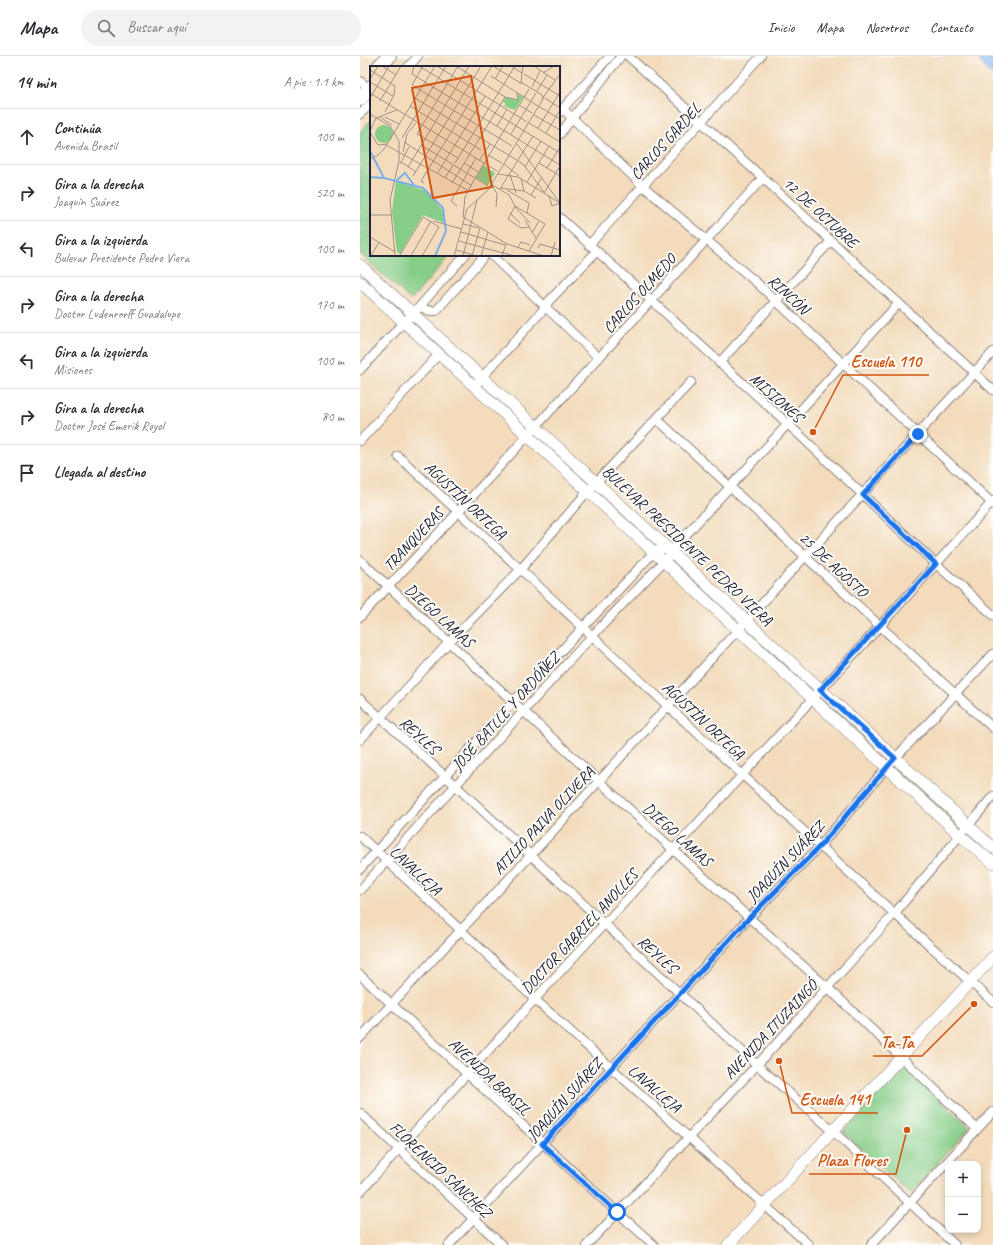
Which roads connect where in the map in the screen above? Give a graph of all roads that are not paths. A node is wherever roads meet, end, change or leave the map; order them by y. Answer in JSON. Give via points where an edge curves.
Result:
{"nodes":[{"id":1,"x":389,"y":56,"type":"edge"},
{"id":2,"x":400,"y":56,"type":"edge"},
{"id":3,"x":418,"y":56,"type":"edge"},
{"id":4,"x":610,"y":56,"type":"edge"},
{"id":5,"x":621,"y":56,"type":"edge"},
{"id":6,"x":628,"y":56,"type":"edge"},
{"id":7,"x":761,"y":56,"type":"edge"},
{"id":8,"x":379,"y":66,"type":"edge"},
{"id":9,"x":391,"y":66,"type":"edge"},
{"id":10,"x":409,"y":66,"type":"edge"},
{"id":11,"x":365,"y":90,"type":"edge"},
{"id":12,"x":561,"y":111,"type":"edge"},
{"id":13,"x":360,"y":114,"type":"edge"},
{"id":14,"x":573,"y":118,"type":"junction"},
{"id":15,"x":701,"y":122,"type":"junction"},
{"id":16,"x":560,"y":134,"type":"edge"},
{"id":17,"x":763,"y":178,"type":"junction"},
{"id":18,"x":643,"y":186,"type":"junction"},
{"id":19,"x":560,"y":218,"type":"edge"},
{"id":20,"x":707,"y":240,"type":"junction"},
{"id":21,"x":831,"y":241,"type":"junction"},
{"id":22,"x":589,"y":245,"type":"junction"},
{"id":23,"x":596,"y":252,"type":"junction"},
{"id":24,"x":464,"y":256,"type":"edge"},
{"id":25,"x":484,"y":256,"type":"edge"},
{"id":26,"x":492,"y":256,"type":"edge"},
{"id":27,"x":360,"y":266,"type":"edge"},
{"id":28,"x":360,"y":282,"type":"edge"},
{"id":29,"x":650,"y":301,"type":"junction"},
{"id":30,"x":777,"y":302,"type":"junction"},
{"id":31,"x":899,"y":303,"type":"junction"},
{"id":32,"x":546,"y":306,"type":"junction"},
{"id":33,"x":416,"y":311,"type":"junction"},
{"id":34,"x":404,"y":322,"type":"junction"},
{"id":35,"x":993,"y":352,"type":"edge"},
{"id":36,"x":439,"y":354,"type":"junction"},
{"id":37,"x":599,"y":358,"type":"junction"},
{"id":38,"x":719,"y":364,"type":"junction"},
{"id":39,"x":843,"y":365,"type":"junction"},
{"id":40,"x":360,"y":370,"type":"edge"},
{"id":41,"x":974,"y":372,"type":"junction"},
{"id":42,"x":478,"y":382,"type":"junction"},
{"id":43,"x":691,"y":382,"type":"dead end"},
{"id":44,"x":993,"y":390,"type":"edge"},
{"id":45,"x":657,"y":419,"type":"junction"},
{"id":46,"x":788,"y":424,"type":"junction"},
{"id":47,"x":536,"y":427,"type":"junction"},
{"id":48,"x":918,"y":434,"type":"junction"},
{"id":49,"x":527,"y":436,"type":"junction"},
{"id":50,"x":360,"y":441,"type":"edge"},
{"id":51,"x":398,"y":456,"type":"dead end"},
{"id":52,"x":596,"y":482,"type":"junction"},
{"id":53,"x":730,"y":487,"type":"junction"},
{"id":54,"x":588,"y":491,"type":"junction"},
{"id":55,"x":863,"y":495,"type":"junction"},
{"id":56,"x":993,"y":502,"type":"edge"},
{"id":57,"x":458,"y":512,"type":"junction"},
{"id":58,"x":654,"y":552,"type":"junction"},
{"id":59,"x":671,"y":552,"type":"junction"},
{"id":60,"x":805,"y":557,"type":"junction"},
{"id":61,"x":360,"y":560,"type":"edge"},
{"id":62,"x":664,"y":561,"type":"junction"},
{"id":63,"x":936,"y":564,"type":"junction"},
{"id":64,"x":520,"y":570,"type":"junction"},
{"id":65,"x":388,"y":586,"type":"junction"},
{"id":66,"x":993,"y":615,"type":"edge"},
{"id":67,"x":360,"y":617,"type":"edge"},
{"id":68,"x":747,"y":621,"type":"junction"},
{"id":69,"x":880,"y":626,"type":"junction"},
{"id":70,"x":583,"y":627,"type":"junction"},
{"id":71,"x":738,"y":630,"type":"junction"},
{"id":72,"x":593,"y":636,"type":"junction"},
{"id":73,"x":449,"y":642,"type":"junction"},
{"id":74,"x":993,"y":654,"type":"edge"},
{"id":75,"x":820,"y":690,"type":"junction"},
{"id":76,"x":954,"y":694,"type":"junction"},
{"id":77,"x":360,"y":699,"type":"edge"},
{"id":78,"x":813,"y":699,"type":"junction"},
{"id":79,"x":514,"y":701,"type":"junction"},
{"id":80,"x":668,"y":705,"type":"junction"},
{"id":81,"x":524,"y":710,"type":"junction"},
{"id":82,"x":380,"y":718,"type":"junction"},
{"id":83,"x":993,"y":728,"type":"edge"},
{"id":84,"x":360,"y":740,"type":"edge"},
{"id":85,"x":895,"y":758,"type":"junction"},
{"id":86,"x":887,"y":767,"type":"junction"},
{"id":87,"x":742,"y":774,"type":"junction"},
{"id":88,"x":445,"y":776,"type":"junction"},
{"id":89,"x":598,"y":781,"type":"junction"},
{"id":90,"x":456,"y":786,"type":"junction"},
{"id":91,"x":993,"y":796,"type":"edge"},
{"id":92,"x":967,"y":826,"type":"junction"},
{"id":93,"x":360,"y":836,"type":"edge"},
{"id":94,"x":961,"y":836,"type":"junction"},
{"id":95,"x":821,"y":845,"type":"junction"},
{"id":96,"x":993,"y":848,"type":"edge"},
{"id":97,"x":673,"y":850,"type":"junction"},
{"id":98,"x":377,"y":852,"type":"junction"},
{"id":99,"x":531,"y":855,"type":"junction"},
{"id":100,"x":387,"y":861,"type":"junction"},
{"id":101,"x":993,"y":863,"type":"edge"},
{"id":102,"x":360,"y":869,"type":"edge"},
{"id":103,"x":360,"y":890,"type":"edge"},
{"id":104,"x":894,"y":914,"type":"junction"},
{"id":105,"x":750,"y":917,"type":"junction"},
{"id":106,"x":604,"y":924,"type":"junction"},
{"id":107,"x":460,"y":931,"type":"junction"},
{"id":108,"x":993,"y":957,"type":"edge"},
{"id":109,"x":360,"y":975,"type":"edge"},
{"id":110,"x":970,"y":982,"type":"junction"},
{"id":111,"x":827,"y":987,"type":"junction"},
{"id":112,"x":680,"y":993,"type":"junction"},
{"id":113,"x":535,"y":999,"type":"junction"},
{"id":114,"x":993,"y":1002,"type":"edge"},
{"id":115,"x":391,"y":1004,"type":"junction"},
{"id":116,"x":360,"y":1038,"type":"edge"},
{"id":117,"x":902,"y":1056,"type":"junction"},
{"id":118,"x":757,"y":1065,"type":"junction"},
{"id":119,"x":611,"y":1068,"type":"junction"},
{"id":120,"x":467,"y":1075,"type":"junction"},
{"id":121,"x":993,"y":1112,"type":"edge"},
{"id":122,"x":360,"y":1113,"type":"edge"},
{"id":123,"x":977,"y":1129,"type":"junction"},
{"id":124,"x":833,"y":1131,"type":"junction"},
{"id":125,"x":688,"y":1136,"type":"junction"},
{"id":126,"x":542,"y":1144,"type":"junction"},
{"id":127,"x":398,"y":1148,"type":"junction"},
{"id":128,"x":360,"y":1192,"type":"edge"},
{"id":129,"x":909,"y":1203,"type":"junction"},
{"id":130,"x":765,"y":1205,"type":"junction"},
{"id":131,"x":617,"y":1212,"type":"junction"},
{"id":132,"x":474,"y":1218,"type":"junction"},
{"id":133,"x":449,"y":1245,"type":"edge"},
{"id":134,"x":502,"y":1245,"type":"edge"},
{"id":135,"x":587,"y":1245,"type":"edge"},
{"id":136,"x":654,"y":1245,"type":"edge"},
{"id":137,"x":728,"y":1245,"type":"edge"},
{"id":138,"x":809,"y":1245,"type":"edge"},
{"id":139,"x":871,"y":1245,"type":"edge"},
{"id":140,"x":956,"y":1245,"type":"edge"}],
"edges":[{"from":1,"to":8,"type":"highway"},
{"from":2,"to":9,"type":"highway"},
{"from":3,"to":10,"type":"street"},
{"from":4,"to":12,"type":"street"},
{"from":5,"to":14,"type":"street"},
{"from":6,"to":15,"type":"street","name":"12 DE OCTUBRE"},
{"from":7,"to":15,"type":"street","name":"CARLOS GARDEL"},
{"from":11,"to":13,"type":"street"},
{"from":12,"to":14,"type":"street","name":"RINCÓN"},
{"from":14,"to":16,"type":"street"},
{"from":14,"to":18,"type":"street","name":"RINCÓN"},
{"from":15,"to":17,"type":"street","name":"12 DE OCTUBRE"},
{"from":15,"to":18,"type":"street","name":"CARLOS GARDEL"},
{"from":17,"to":20,"type":"street","name":"CARLOS OLMEDO"},
{"from":17,"to":21,"type":"street","name":"12 DE OCTUBRE"},
{"from":18,"to":20,"type":"street","name":"RINCÓN"},
{"from":18,"to":22,"type":"street","name":"CARLOS GARDEL"},
{"from":19,"to":22,"type":"street","name":"MISIONES"},
{"from":20,"to":29,"type":"street","name":"CARLOS OLMEDO"},
{"from":20,"to":30,"type":"street","name":"RINCÓN"},
{"from":21,"to":30,"type":"street"},
{"from":21,"to":31,"type":"street","name":"12 DE OCTUBRE"},
{"from":22,"to":23,"type":"street","name":"MISIONES"},
{"from":23,"to":29,"type":"street","name":"MISIONES"},
{"from":23,"to":32,"type":"street"},
{"from":24,"to":33,"type":"street"},
{"from":25,"to":33,"type":"street","via":[[436,311]]},
{"from":26,"to":32,"type":"street"},
{"from":27,"to":33,"type":"street","name":"BULEVAR PRESIDENTE PEDRO VIERA"},
{"from":28,"to":34,"type":"street","name":"BULEVAR PRESIDENTE PEDRO VIERA"},
{"from":29,"to":37,"type":"street","name":"CARLOS OLMEDO"},
{"from":29,"to":38,"type":"street","name":"MISIONES"},
{"from":30,"to":38,"type":"street"},
{"from":30,"to":39,"type":"street","name":"RINCÓN"},
{"from":31,"to":39,"type":"street","name":"JOSÉ BATLLE Y ORDÓÑEZ"},
{"from":31,"to":41,"type":"street","name":"12 DE OCTUBRE"},
{"from":32,"to":37,"type":"street"},
{"from":32,"to":42,"type":"street"},
{"from":33,"to":34,"type":"street"},
{"from":33,"to":42,"type":"street","name":"BULEVAR PRESIDENTE PEDRO VIERA"},
{"from":34,"to":36,"type":"street","name":"BULEVAR PRESIDENTE PEDRO VIERA"},
{"from":34,"to":40,"type":"street"},
{"from":35,"to":41,"type":"street","name":"ATILIO PAIVA OLIVERA"},
{"from":36,"to":42,"type":"street","name":"BULEVAR PRESIDENTE PEDRO VIERA"},
{"from":36,"to":50,"type":"street"},
{"from":37,"to":47,"type":"street","name":"CARLOS OLMEDO"},
{"from":38,"to":46,"type":"street","name":"MISIONES"},
{"from":39,"to":46,"type":"street","name":"JOSÉ BATLLE Y ORDÓÑEZ"},
{"from":39,"to":48,"type":"street","name":"RINCÓN"},
{"from":41,"to":44,"type":"street","name":"12 DE OCTUBRE"},
{"from":41,"to":48,"type":"street","name":"ATILIO PAIVA OLIVERA"},
{"from":42,"to":47,"type":"street","name":"BULEVAR PRESIDENTE PEDRO VIERA"},
{"from":42,"to":49,"type":"street","name":"BULEVAR PRESIDENTE PEDRO VIERA"},
{"from":43,"to":45,"type":"street"},
{"from":45,"to":52,"type":"street"},
{"from":45,"to":53,"type":"street","name":"25 DE AGOSTO"},
{"from":46,"to":53,"type":"street","name":"JOSÉ BATLLE Y ORDÓÑEZ"},
{"from":46,"to":55,"type":"street","name":"MISIONES"},
{"from":47,"to":49,"type":"street","name":"TRANQUERAS"},
{"from":47,"to":52,"type":"street","name":"BULEVAR PRESIDENTE PEDRO VIERA"},
{"from":48,"to":55,"type":"street","name":"ATILIO PAIVA OLIVERA"},
{"from":48,"to":56,"type":"street","name":"RINCÓN"},
{"from":49,"to":54,"type":"street","name":"BULEVAR PRESIDENTE PEDRO VIERA"},
{"from":49,"to":57,"type":"street","name":"TRANQUERAS"},
{"from":51,"to":57,"type":"street","name":"AGUSTÍN ORTEGA"},
{"from":52,"to":54,"type":"street"},
{"from":52,"to":59,"type":"street","name":"BULEVAR PRESIDENTE PEDRO VIERA"},
{"from":53,"to":59,"type":"street","name":"JOSÉ BATLLE Y ORDÓÑEZ"},
{"from":53,"to":60,"type":"street","name":"25 DE AGOSTO"},
{"from":54,"to":58,"type":"street","name":"BULEVAR PRESIDENTE PEDRO VIERA"},
{"from":54,"to":64,"type":"street"},
{"from":55,"to":60,"type":"street","name":"ATILIO PAIVA OLIVERA"},
{"from":55,"to":63,"type":"street","name":"MISIONES"},
{"from":56,"to":63,"type":"street","name":"DOCTOR GABRIEL ANOLLES"},
{"from":57,"to":64,"type":"street","name":"AGUSTÍN ORTEGA"},
{"from":57,"to":65,"type":"street","name":"TRANQUERAS"},
{"from":58,"to":59,"type":"street","via":[[665,548]]},
{"from":58,"to":62,"type":"street","name":"BULEVAR PRESIDENTE PEDRO VIERA"},
{"from":58,"to":70,"type":"street","name":"JOSÉ BATLLE Y ORDÓÑEZ"},
{"from":59,"to":62,"type":"street","name":"JOSÉ BATLLE Y ORDÓÑEZ"},
{"from":59,"to":68,"type":"street","name":"BULEVAR PRESIDENTE PEDRO VIERA"},
{"from":60,"to":68,"type":"street","name":"ATILIO PAIVA OLIVERA"},
{"from":60,"to":69,"type":"street","name":"25 DE AGOSTO"},
{"from":61,"to":65,"type":"street","name":"DIEGO LAMAS"},
{"from":62,"to":71,"type":"street","name":"BULEVAR PRESIDENTE PEDRO VIERA"},
{"from":62,"to":72,"type":"street","name":"JOSÉ BATLLE Y ORDÓÑEZ"},
{"from":63,"to":66,"type":"street","name":"MISIONES"},
{"from":63,"to":69,"type":"street","name":"DOCTOR GABRIEL ANOLLES"},
{"from":64,"to":70,"type":"street","name":"AGUSTÍN ORTEGA"},
{"from":64,"to":73,"type":"street"},
{"from":65,"to":67,"type":"street","name":"TRANQUERAS"},
{"from":65,"to":73,"type":"street","name":"DIEGO LAMAS"},
{"from":68,"to":71,"type":"street","name":"ATILIO PAIVA OLIVERA"},
{"from":68,"to":75,"type":"street","name":"BULEVAR PRESIDENTE PEDRO VIERA"},
{"from":69,"to":75,"type":"street","name":"DOCTOR GABRIEL ANOLLES"},
{"from":69,"to":76,"type":"street","name":"25 DE AGOSTO"},
{"from":70,"to":72,"type":"street","name":"AGUSTÍN ORTEGA"},
{"from":70,"to":79,"type":"street","name":"JOSÉ BATLLE Y ORDÓÑEZ"},
{"from":71,"to":78,"type":"street","name":"BULEVAR PRESIDENTE PEDRO VIERA"},
{"from":71,"to":80,"type":"street","name":"ATILIO PAIVA OLIVERA"},
{"from":72,"to":80,"type":"street","name":"AGUSTÍN ORTEGA"},
{"from":72,"to":81,"type":"street","name":"JOSÉ BATLLE Y ORDÓÑEZ"},
{"from":73,"to":79,"type":"street","name":"DIEGO LAMAS"},
{"from":73,"to":82,"type":"street"},
{"from":74,"to":76,"type":"street","name":"JOAQUÍN SUÁREZ"},
{"from":75,"to":78,"type":"street","name":"DOCTOR GABRIEL ANOLLES"},
{"from":75,"to":85,"type":"street","name":"BULEVAR PRESIDENTE PEDRO VIERA"},
{"from":76,"to":83,"type":"street","name":"25 DE AGOSTO"},
{"from":76,"to":85,"type":"street","name":"JOAQUÍN SUÁREZ"},
{"from":77,"to":82,"type":"street","name":"REYLES"},
{"from":78,"to":86,"type":"street","name":"BULEVAR PRESIDENTE PEDRO VIERA"},
{"from":78,"to":87,"type":"street","name":"DOCTOR GABRIEL ANOLLES"},
{"from":79,"to":81,"type":"street","name":"DIEGO LAMAS"},
{"from":79,"to":88,"type":"street","name":"JOSÉ BATLLE Y ORDÓÑEZ"},
{"from":80,"to":87,"type":"street","name":"AGUSTÍN ORTEGA"},
{"from":80,"to":89,"type":"street","name":"ATILIO PAIVA OLIVERA"},
{"from":81,"to":89,"type":"street","name":"DIEGO LAMAS"},
{"from":81,"to":90,"type":"street","name":"JOSÉ BATLLE Y ORDÓÑEZ"},
{"from":82,"to":84,"type":"street"},
{"from":82,"to":88,"type":"street","name":"REYLES"},
{"from":85,"to":86,"type":"street","name":"JOAQUÍN SUÁREZ"},
{"from":85,"to":92,"type":"street","name":"BULEVAR PRESIDENTE PEDRO VIERA"},
{"from":86,"to":94,"type":"street","name":"BULEVAR PRESIDENTE PEDRO VIERA"},
{"from":86,"to":95,"type":"street","name":"JOAQUÍN SUÁREZ"},
{"from":87,"to":95,"type":"street","name":"AGUSTÍN ORTEGA"},
{"from":87,"to":97,"type":"street","name":"DOCTOR GABRIEL ANOLLES"},
{"from":88,"to":90,"type":"street","name":"REYLES"},
{"from":88,"to":98,"type":"street","name":"JOSÉ BATLLE Y ORDÓÑEZ"},
{"from":89,"to":97,"type":"street","name":"DIEGO LAMAS"},
{"from":89,"to":99,"type":"street","name":"ATILIO PAIVA OLIVERA"},
{"from":90,"to":99,"type":"street","name":"REYLES"},
{"from":90,"to":100,"type":"street","name":"JOSÉ BATLLE Y ORDÓÑEZ"},
{"from":91,"to":92,"type":"street","name":"AVENIDA ITUZAINGÓ"},
{"from":92,"to":94,"type":"street","name":"AVENIDA ITUZAINGÓ"},
{"from":92,"to":96,"type":"street","name":"BULEVAR PRESIDENTE PEDRO VIERA"},
{"from":93,"to":98,"type":"street","name":"LAVALLEJA"},
{"from":94,"to":101,"type":"street","name":"BULEVAR PRESIDENTE PEDRO VIERA"},
{"from":94,"to":104,"type":"street","name":"AVENIDA ITUZAINGÓ"},
{"from":95,"to":104,"type":"street","name":"AGUSTÍN ORTEGA"},
{"from":95,"to":105,"type":"street","name":"JOAQUÍN SUÁREZ"},
{"from":97,"to":105,"type":"street","name":"DIEGO LAMAS"},
{"from":97,"to":106,"type":"street","name":"DOCTOR GABRIEL ANOLLES"},
{"from":98,"to":100,"type":"street","name":"LAVALLEJA"},
{"from":98,"to":102,"type":"street","name":"JOSÉ BATLLE Y ORDÓÑEZ"},
{"from":99,"to":106,"type":"street","name":"REYLES"},
{"from":99,"to":107,"type":"street","name":"ATILIO PAIVA OLIVERA"},
{"from":100,"to":103,"type":"street","name":"JOSÉ BATLLE Y ORDÓÑEZ"},
{"from":100,"to":107,"type":"street","name":"LAVALLEJA"},
{"from":104,"to":110,"type":"street","name":"AGUSTÍN ORTEGA"},
{"from":104,"to":111,"type":"street","name":"AVENIDA ITUZAINGÓ"},
{"from":105,"to":111,"type":"street","name":"DIEGO LAMAS"},
{"from":105,"to":112,"type":"street","name":"JOAQUÍN SUÁREZ"},
{"from":106,"to":112,"type":"street","name":"REYLES"},
{"from":106,"to":113,"type":"street","name":"DOCTOR GABRIEL ANOLLES"},
{"from":107,"to":113,"type":"street","name":"LAVALLEJA"},
{"from":107,"to":115,"type":"street","name":"ATILIO PAIVA OLIVERA"},
{"from":108,"to":110,"type":"street"},
{"from":109,"to":115,"type":"street","name":"AVENIDA BRASIL"},
{"from":110,"to":114,"type":"street","name":"AGUSTÍN ORTEGA"},
{"from":110,"to":117,"type":"street"},
{"from":111,"to":117,"type":"street","name":"DIEGO LAMAS"},
{"from":111,"to":118,"type":"street","name":"AVENIDA ITUZAINGÓ"},
{"from":112,"to":118,"type":"street","name":"REYLES"},
{"from":112,"to":119,"type":"street","name":"JOAQUÍN SUÁREZ"},
{"from":113,"to":119,"type":"street","name":"LAVALLEJA"},
{"from":113,"to":120,"type":"street","name":"DOCTOR GABRIEL ANOLLES"},
{"from":115,"to":116,"type":"street","name":"ATILIO PAIVA OLIVERA"},
{"from":115,"to":120,"type":"street","name":"AVENIDA BRASIL"},
{"from":117,"to":123,"type":"street","name":"DIEGO LAMAS"},
{"from":117,"to":124,"type":"street"},
{"from":118,"to":124,"type":"street","name":"REYLES"},
{"from":118,"to":125,"type":"street","name":"AVENIDA ITUZAINGÓ"},
{"from":119,"to":125,"type":"street","name":"LAVALLEJA"},
{"from":119,"to":126,"type":"street","name":"JOAQUÍN SUÁREZ"},
{"from":120,"to":126,"type":"street","name":"AVENIDA BRASIL"},
{"from":120,"to":127,"type":"street","name":"DOCTOR GABRIEL ANOLLES"},
{"from":121,"to":123,"type":"street"},
{"from":122,"to":127,"type":"street","name":"FLORENCIO SÁNCHEZ"},
{"from":123,"to":129,"type":"street"},
{"from":124,"to":129,"type":"street","name":"REYLES"},
{"from":124,"to":130,"type":"street"},
{"from":125,"to":130,"type":"street","name":"LAVALLEJA"},
{"from":125,"to":131,"type":"street","name":"AVENIDA ITUZAINGÓ"},
{"from":126,"to":131,"type":"street","name":"AVENIDA BRASIL"},
{"from":126,"to":132,"type":"street","name":"JOAQUÍN SUÁREZ"},
{"from":127,"to":128,"type":"street","name":"DOCTOR GABRIEL ANOLLES"},
{"from":127,"to":132,"type":"street","name":"FLORENCIO SÁNCHEZ"},
{"from":129,"to":139,"type":"street"},
{"from":129,"to":140,"type":"street","name":"REYLES"},
{"from":130,"to":137,"type":"street"},
{"from":130,"to":138,"type":"street","name":"LAVALLEJA"},
{"from":131,"to":135,"type":"street","name":"AVENIDA ITUZAINGÓ"},
{"from":131,"to":136,"type":"street","name":"AVENIDA BRASIL"},
{"from":132,"to":133,"type":"street","name":"JOAQUÍN SUÁREZ"},
{"from":132,"to":134,"type":"street","name":"FLORENCIO SÁNCHEZ"}]}
